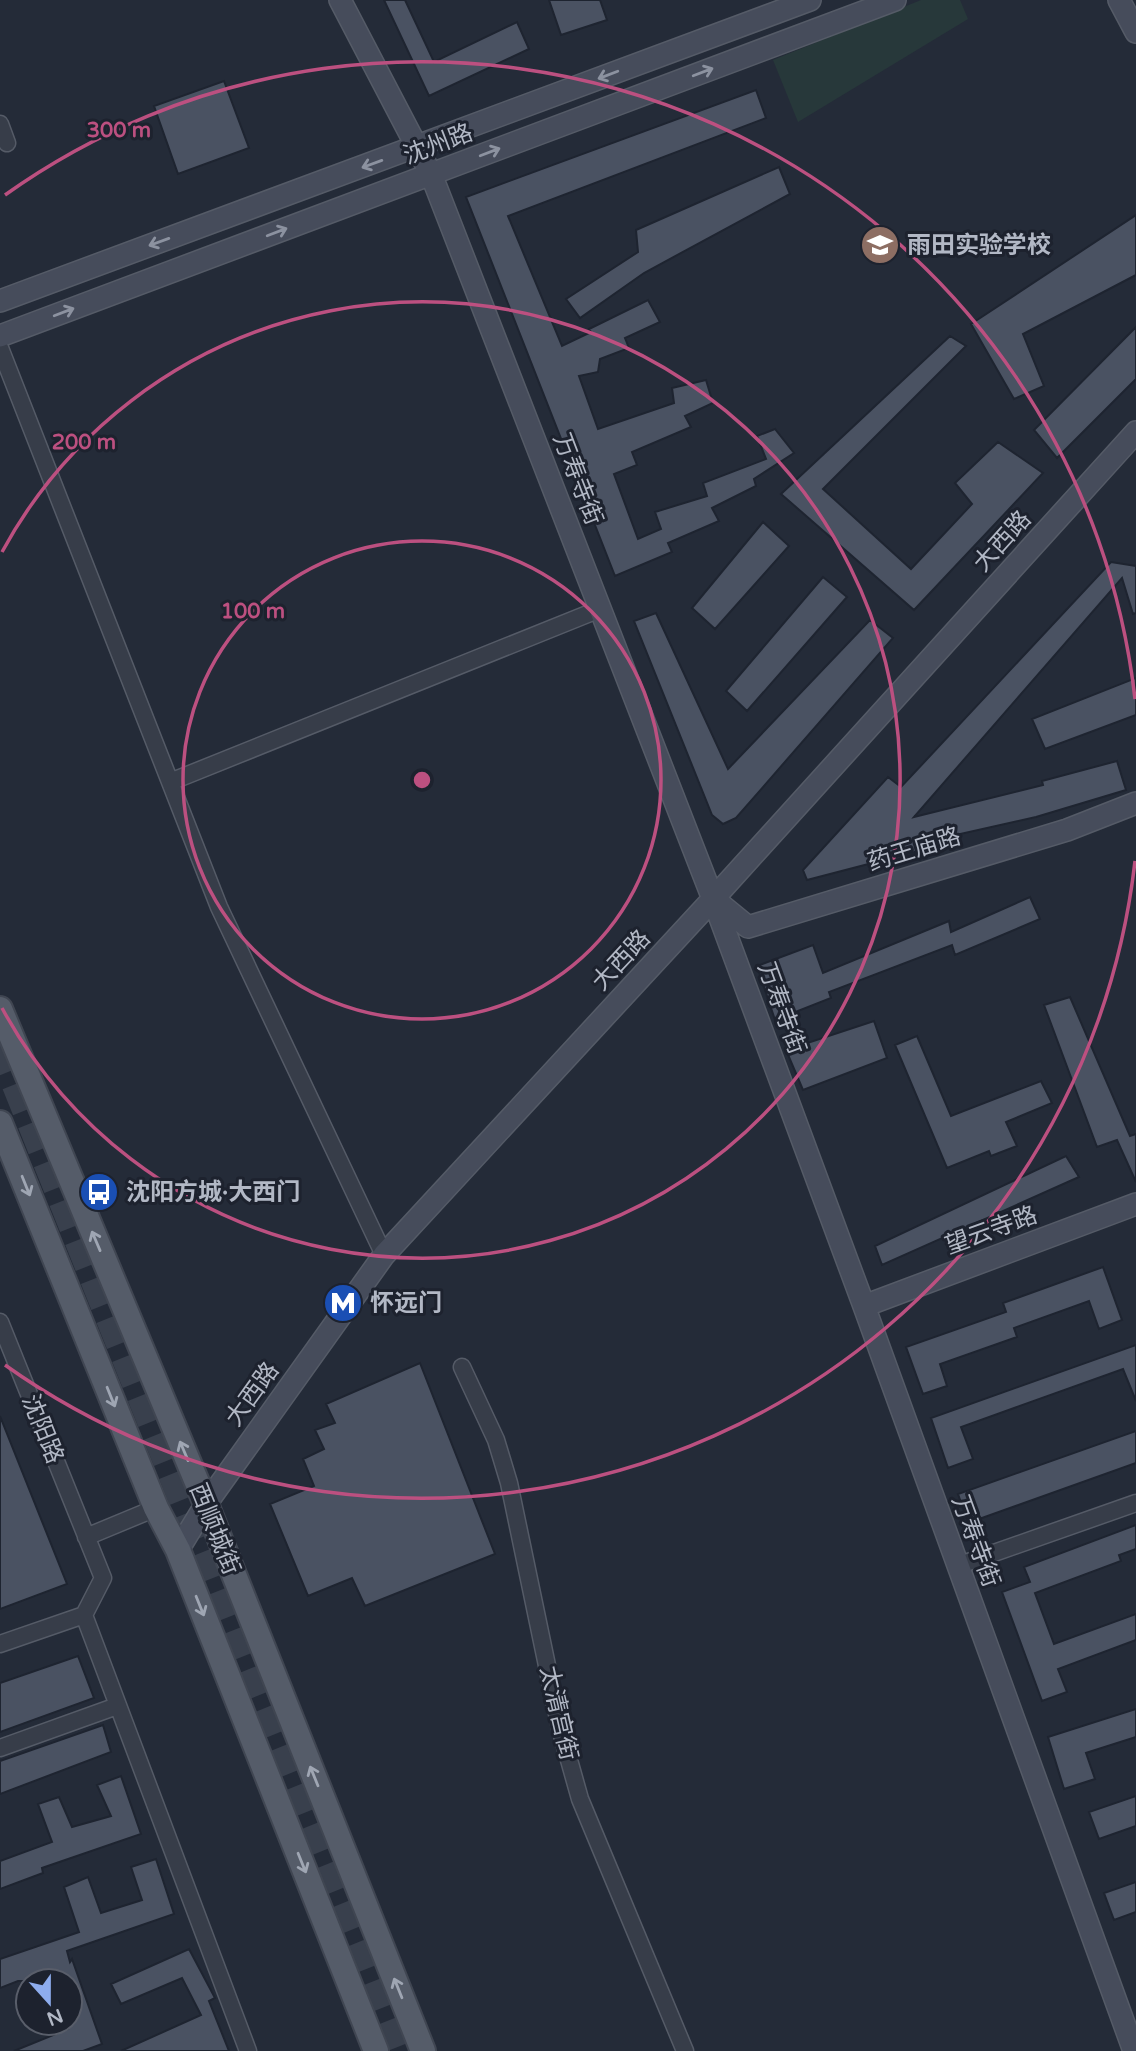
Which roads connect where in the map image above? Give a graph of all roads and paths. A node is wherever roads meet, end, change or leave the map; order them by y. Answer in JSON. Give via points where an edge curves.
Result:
{"nodes":[{"id":1,"x":340,"y":0,"type":"edge"},
{"id":2,"x":895,"y":0,"type":"edge"},
{"id":3,"x":1119,"y":0,"type":"edge"},
{"id":4,"x":802,"y":1,"type":"edge"},
{"id":5,"x":1136,"y":32,"type":"edge"},
{"id":6,"x":0,"y":124,"type":"edge"},
{"id":7,"x":7,"y":142,"type":"dead end"},
{"id":8,"x":418,"y":147,"type":"junction"},
{"id":9,"x":431,"y":174,"type":"junction"},
{"id":10,"x":0,"y":301,"type":"edge"},
{"id":11,"x":0,"y":336,"type":"edge"},
{"id":12,"x":0,"y":348,"type":"edge"},
{"id":13,"x":1136,"y":432,"type":"edge"},
{"id":14,"x":600,"y":609,"type":"junction"},
{"id":15,"x":170,"y":782,"type":"junction"},
{"id":16,"x":1136,"y":803,"type":"edge"},
{"id":17,"x":713,"y":899,"type":"junction"},
{"id":18,"x":0,"y":1009,"type":"edge"},
{"id":19,"x":0,"y":1123,"type":"edge"},
{"id":20,"x":1136,"y":1204,"type":"edge"},
{"id":21,"x":384,"y":1255,"type":"junction"},
{"id":22,"x":864,"y":1306,"type":"junction"},
{"id":23,"x":0,"y":1321,"type":"edge"},
{"id":24,"x":462,"y":1367,"type":"dead end"},
{"id":25,"x":1136,"y":1503,"type":"edge"},
{"id":26,"x":205,"y":1504,"type":"junction"},
{"id":27,"x":156,"y":1508,"type":"junction"},
{"id":28,"x":86,"y":1537,"type":"junction"},
{"id":29,"x":178,"y":1550,"type":"junction"},
{"id":30,"x":957,"y":1566,"type":"junction"},
{"id":31,"x":84,"y":1615,"type":"junction"},
{"id":32,"x":0,"y":1644,"type":"edge"},
{"id":33,"x":117,"y":1706,"type":"junction"},
{"id":34,"x":0,"y":1748,"type":"edge"},
{"id":35,"x":248,"y":2051,"type":"edge"},
{"id":36,"x":376,"y":2051,"type":"edge"},
{"id":37,"x":423,"y":2051,"type":"edge"},
{"id":38,"x":685,"y":2051,"type":"edge"},
{"id":39,"x":1134,"y":2051,"type":"edge"}],
"edges":[{"from":1,"to":8,"type":"main road","name":"万寿寺街"},
{"from":9,"to":2,"type":"main road","name":"沈州路","one_way":true},
{"from":3,"to":5,"type":"main road"},
{"from":4,"to":8,"type":"main road","name":"沈州路","one_way":true},
{"from":6,"to":7,"type":"street"},
{"from":8,"to":9,"type":"main road","name":"万寿寺街"},
{"from":8,"to":10,"type":"main road","name":"沈州路","one_way":true},
{"from":11,"to":9,"type":"main road","name":"沈州路","one_way":true},
{"from":9,"to":14,"type":"main road","name":"万寿寺街"},
{"from":12,"to":15,"type":"street"},
{"from":13,"to":17,"type":"main road","name":"大西路"},
{"from":14,"to":15,"type":"street"},
{"from":14,"to":17,"type":"main road","name":"万寿寺街"},
{"from":15,"to":21,"type":"street","via":[[219,907]]},
{"from":16,"to":17,"type":"main road","name":"药王庙路","via":[[1067,830],[748,928]]},
{"from":17,"to":21,"type":"main road","name":"大西路"},
{"from":17,"to":22,"type":"main road","name":"万寿寺街"},
{"from":26,"to":18,"type":"main road","name":"西顺城街","one_way":true},
{"from":19,"to":27,"type":"main road","name":"西顺城街","one_way":true},
{"from":20,"to":22,"type":"main road","name":"望云寺路"},
{"from":21,"to":26,"type":"main road","name":"大西路"},
{"from":22,"to":30,"type":"main road","name":"万寿寺街"},
{"from":23,"to":28,"type":"street","name":"沈阳路"},
{"from":24,"to":38,"type":"street","name":"太清宫街","via":[[496,1440],[509,1483],[560,1728],[580,1799]]},
{"from":25,"to":30,"type":"street"},
{"from":26,"to":29,"type":"main road","name":"大西路"},
{"from":37,"to":26,"type":"main road","name":"西顺城街","one_way":true},
{"from":27,"to":28,"type":"street"},
{"from":27,"to":29,"type":"main road","name":"西顺城街"},
{"from":28,"to":31,"type":"street","name":"沈阳路","via":[[103,1578]]},
{"from":29,"to":36,"type":"main road","name":"西顺城街","one_way":true},
{"from":30,"to":39,"type":"main road","name":"万寿寺街"},
{"from":31,"to":32,"type":"street"},
{"from":31,"to":33,"type":"street"},
{"from":33,"to":34,"type":"street"},
{"from":33,"to":35,"type":"street"}]}
